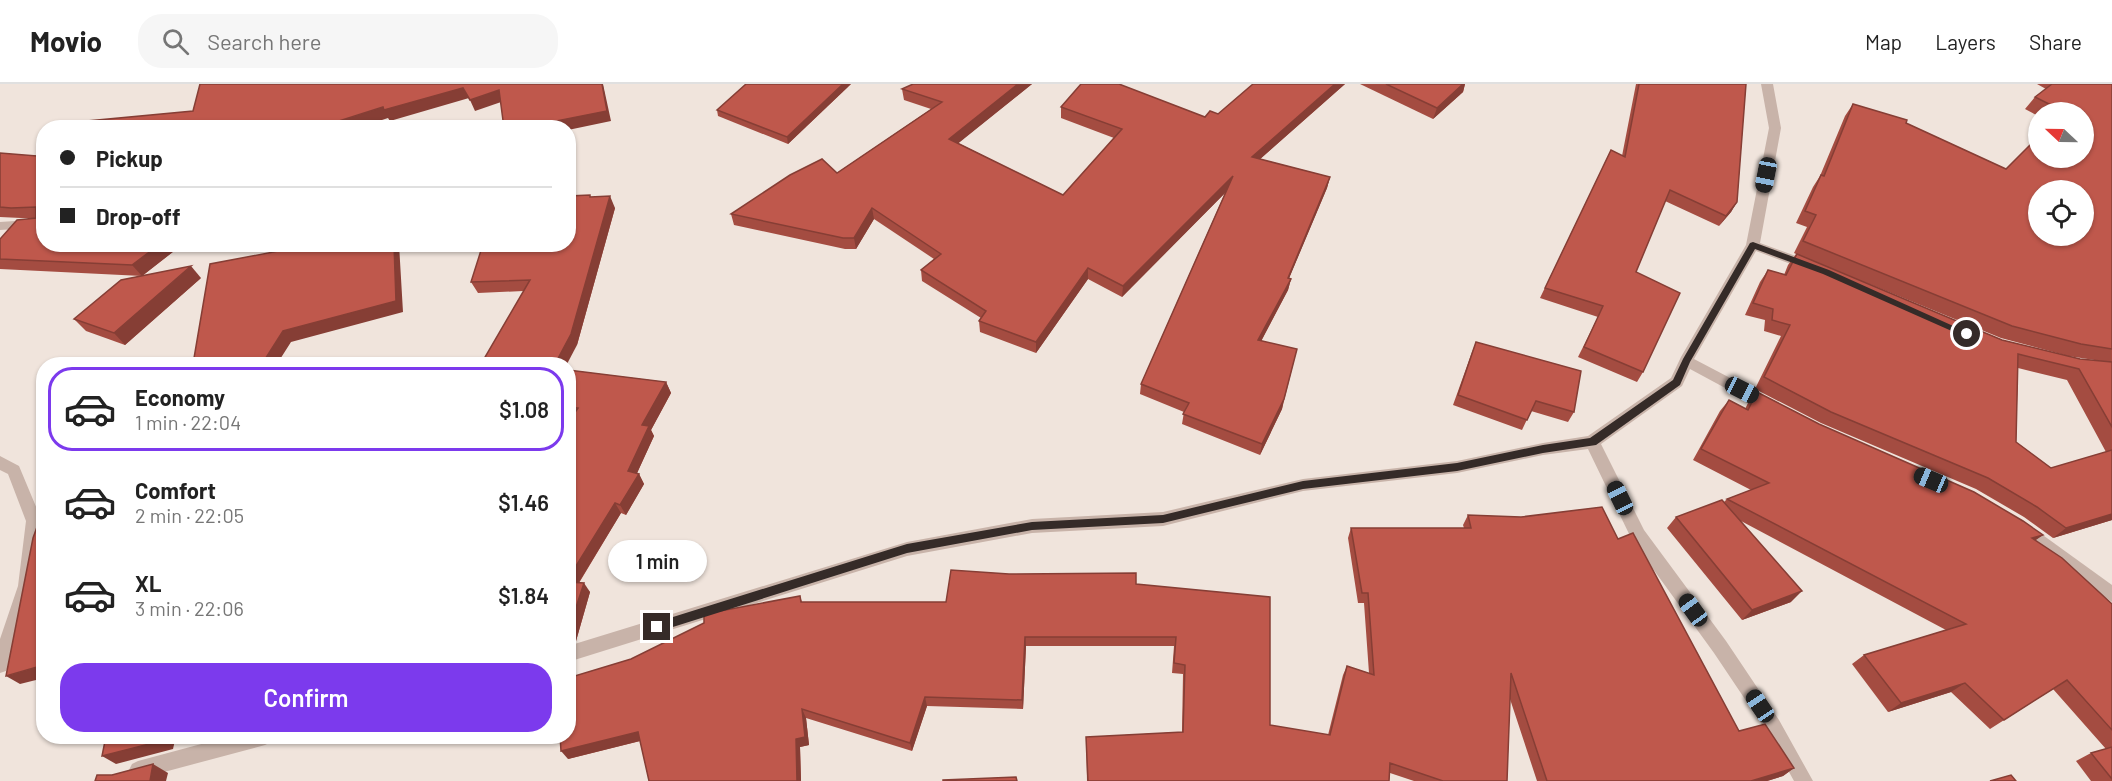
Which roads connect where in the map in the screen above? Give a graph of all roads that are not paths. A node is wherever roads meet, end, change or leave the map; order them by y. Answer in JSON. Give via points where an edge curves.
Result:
{"nodes":[{"id":1,"x":1773,"y":87,"type":"edge"},
{"id":2,"x":36,"y":224,"type":"edge"},
{"id":3,"x":0,"y":226,"type":"edge"},
{"id":4,"x":1753,"y":245,"type":"junction"},
{"id":5,"x":1826,"y":272,"type":"edge"},
{"id":6,"x":1686,"y":361,"type":"junction"},
{"id":7,"x":1787,"y":414,"type":"edge"},
{"id":8,"x":1593,"y":442,"type":"junction"},
{"id":9,"x":0,"y":462,"type":"edge"},
{"id":10,"x":2007,"y":518,"type":"edge"},
{"id":11,"x":2112,"y":596,"type":"edge"},
{"id":12,"x":576,"y":652,"type":"edge"},
{"id":13,"x":0,"y":665,"type":"edge"},
{"id":14,"x":236,"y":744,"type":"edge"},
{"id":15,"x":123,"y":774,"type":"edge"},
{"id":16,"x":1804,"y":781,"type":"edge"}],
"edges":[{"from":1,"to":4,"type":"street","via":[[1775,128]]},
{"from":2,"to":3,"type":"street"},
{"from":4,"to":5,"type":"street"},
{"from":4,"to":6,"type":"street"},
{"from":6,"to":7,"type":"street"},
{"from":6,"to":8,"type":"street","via":[[1677,382]]},
{"from":8,"to":12,"type":"street","via":[[1457,467],[1303,485],[1163,519],[1032,526],[907,549]]},
{"from":8,"to":16,"type":"street","via":[[1638,535],[1720,647]]},
{"from":9,"to":13,"type":"street","via":[[14,470],[34,521],[26,586]]},
{"from":10,"to":11,"type":"street"},
{"from":14,"to":15,"type":"street"}]}
